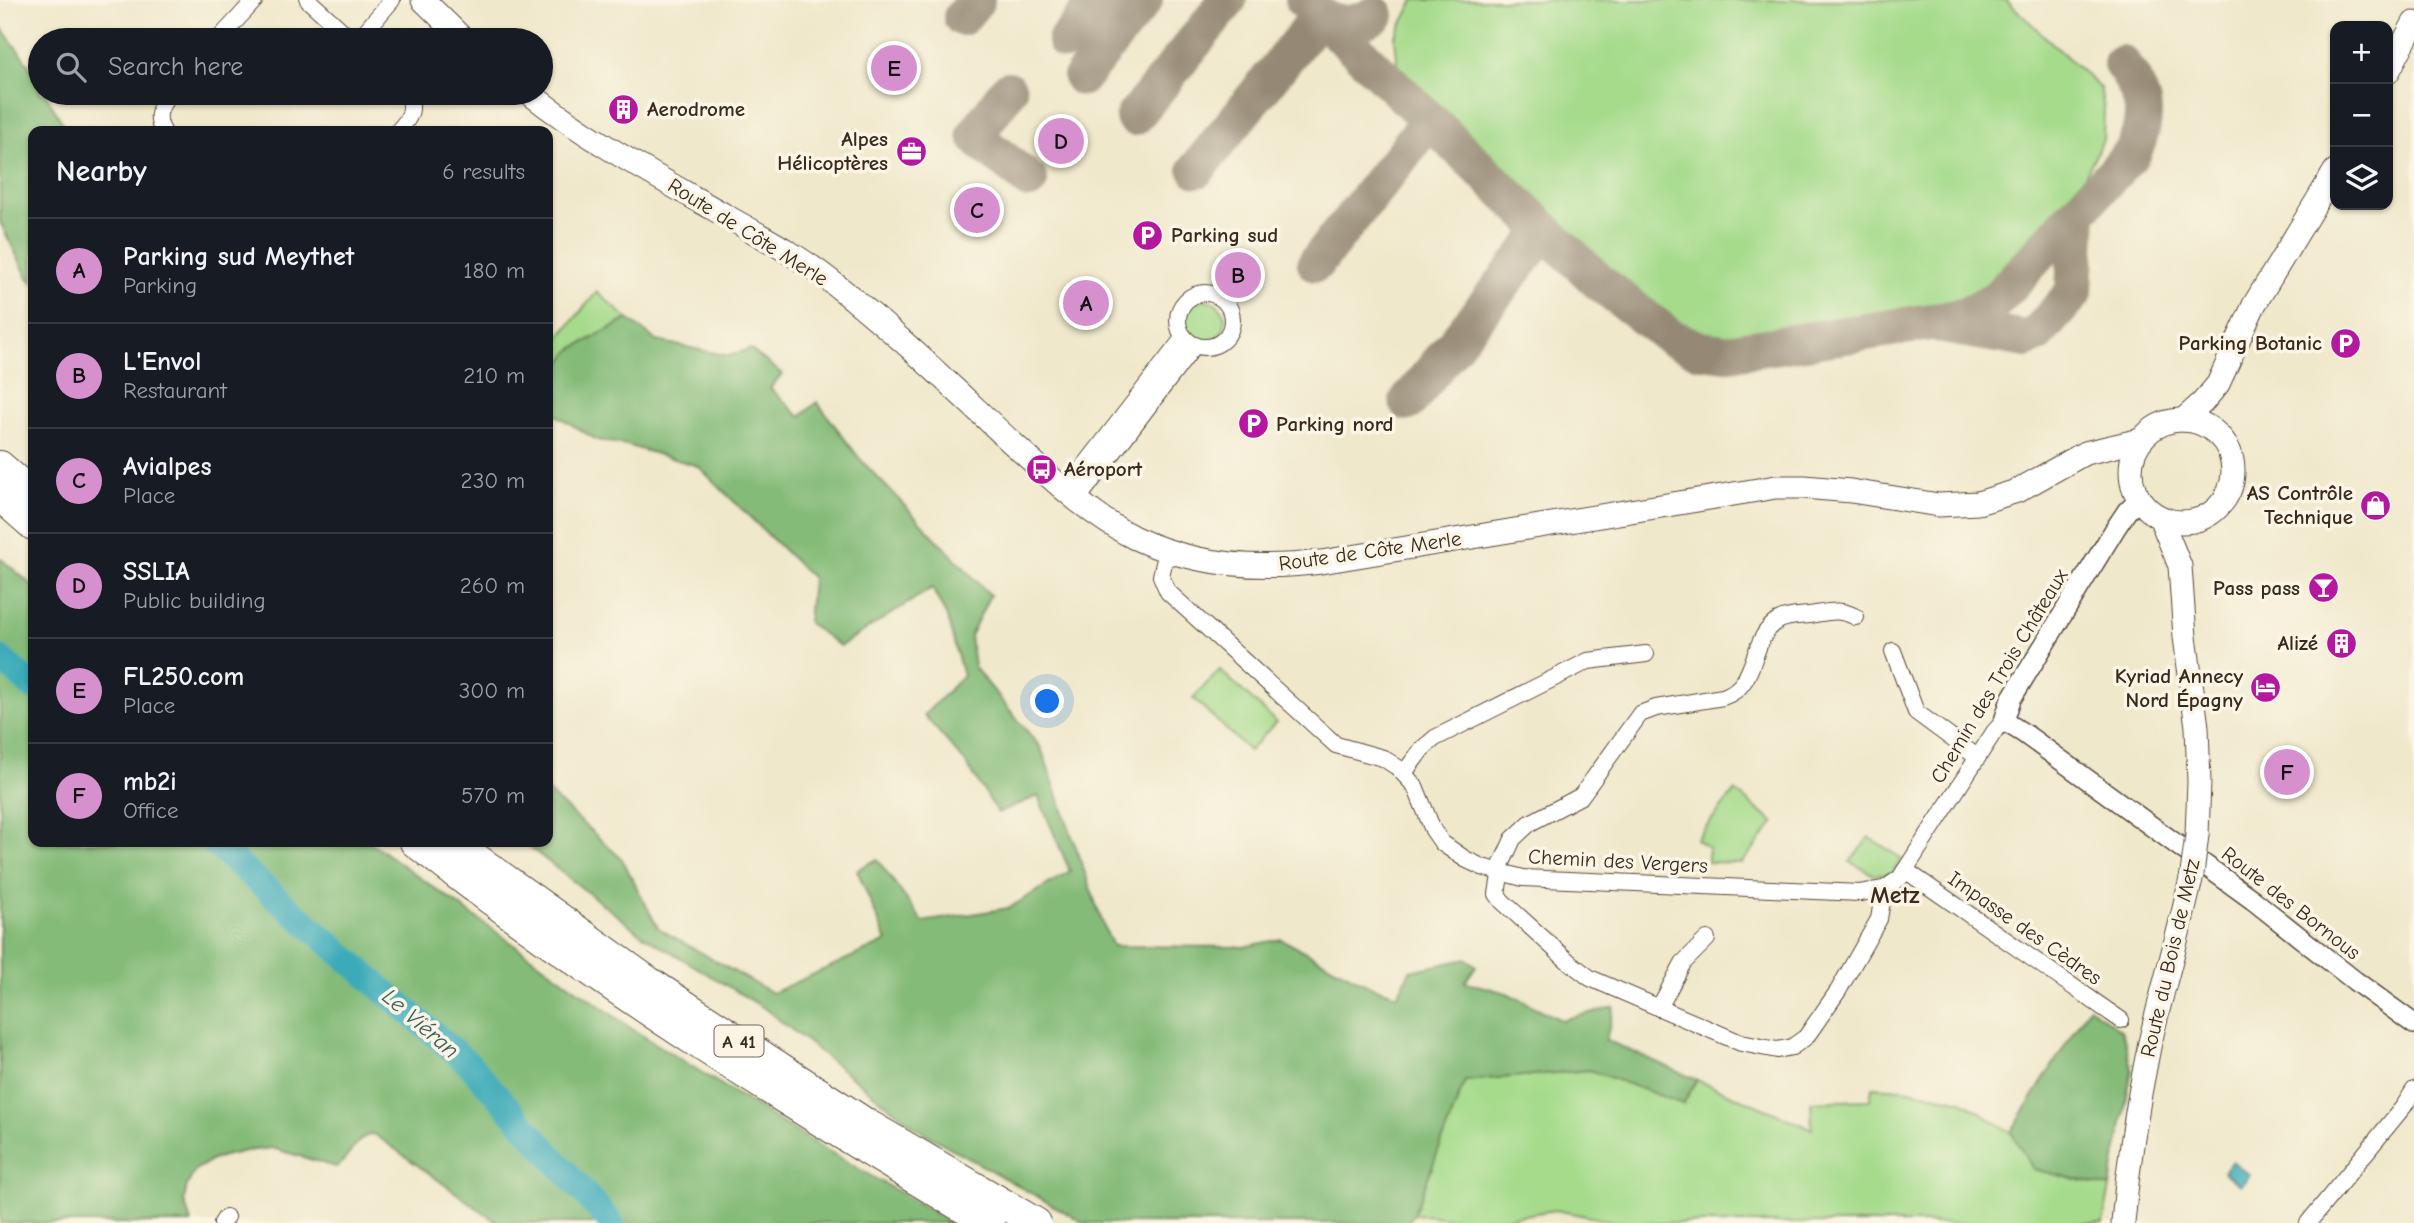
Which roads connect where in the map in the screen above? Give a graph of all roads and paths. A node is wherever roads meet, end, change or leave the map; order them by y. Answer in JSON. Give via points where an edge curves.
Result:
{"nodes":[{"id":1,"x":255,"y":0,"type":"edge"},
{"id":2,"x":308,"y":0,"type":"edge"},
{"id":3,"x":392,"y":0,"type":"edge"},
{"id":4,"x":423,"y":0,"type":"edge"},
{"id":5,"x":2414,"y":23,"type":"edge"},
{"id":6,"x":229,"y":28,"type":"edge"},
{"id":7,"x":341,"y":28,"type":"edge"},
{"id":8,"x":366,"y":28,"type":"edge"},
{"id":9,"x":452,"y":28,"type":"edge"},
{"id":10,"x":2414,"y":51,"type":"edge"},
{"id":11,"x":2393,"y":63,"type":"edge"},
{"id":12,"x":2393,"y":84,"type":"edge"},
{"id":13,"x":162,"y":105,"type":"edge"},
{"id":14,"x":412,"y":105,"type":"edge"},
{"id":15,"x":545,"y":105,"type":"edge"},
{"id":16,"x":160,"y":126,"type":"edge"},
{"id":17,"x":402,"y":126,"type":"edge"},
{"id":18,"x":2330,"y":178,"type":"edge"},
{"id":19,"x":1189,"y":341,"type":"dead end"},
{"id":20,"x":2218,"y":384,"type":"junction"},
{"id":21,"x":2183,"y":420,"type":"junction"},
{"id":22,"x":2216,"y":433,"type":"junction"},
{"id":23,"x":2141,"y":440,"type":"junction"},
{"id":24,"x":2094,"y":452,"type":"junction"},
{"id":25,"x":0,"y":466,"type":"edge"},
{"id":26,"x":2131,"y":475,"type":"junction"},
{"id":27,"x":28,"y":491,"type":"edge"},
{"id":28,"x":1072,"y":495,"type":"junction"},
{"id":29,"x":0,"y":496,"type":"edge"},
{"id":30,"x":2139,"y":499,"type":"junction"},
{"id":31,"x":2160,"y":517,"type":"junction"},
{"id":32,"x":2204,"y":517,"type":"junction"},
{"id":33,"x":28,"y":521,"type":"edge"},
{"id":34,"x":1167,"y":550,"type":"junction"},
{"id":35,"x":2180,"y":566,"type":"junction"},
{"id":36,"x":1856,"y":617,"type":"dead end"},
{"id":37,"x":1893,"y":651,"type":"dead end"},
{"id":38,"x":1646,"y":654,"type":"dead end"},
{"id":39,"x":2004,"y":721,"type":"junction"},
{"id":40,"x":1977,"y":757,"type":"junction"},
{"id":41,"x":1404,"y":773,"type":"junction"},
{"id":42,"x":422,"y":847,"type":"edge"},
{"id":43,"x":460,"y":847,"type":"edge"},
{"id":44,"x":1905,"y":870,"type":"junction"},
{"id":45,"x":1500,"y":874,"type":"junction"},
{"id":46,"x":1884,"y":889,"type":"junction"},
{"id":47,"x":1707,"y":939,"type":"dead end"},
{"id":48,"x":1659,"y":1008,"type":"junction"},
{"id":49,"x":2121,"y":1020,"type":"dead end"},
{"id":50,"x":2414,"y":1024,"type":"edge"},
{"id":51,"x":2414,"y":1090,"type":"edge"},
{"id":52,"x":989,"y":1223,"type":"edge"},
{"id":53,"x":1036,"y":1223,"type":"edge"},
{"id":54,"x":2123,"y":1223,"type":"edge"},
{"id":55,"x":2308,"y":1223,"type":"edge"}],
"edges":[{"from":1,"to":6,"type":"street"},
{"from":2,"to":7,"type":"street"},
{"from":3,"to":8,"type":"street"},
{"from":4,"to":9,"type":"main road"},
{"from":5,"to":11,"type":"main road"},
{"from":10,"to":12,"type":"main road"},
{"from":13,"to":16,"type":"street","via":[[158,111]]},
{"from":14,"to":17,"type":"street","via":[[412,114]]},
{"from":15,"to":28,"type":"main road","name":"Route de Côte Merle","via":[[605,146],[824,276]]},
{"from":18,"to":20,"type":"main road","via":[[2254,305]]},
{"from":19,"to":28,"type":"street"},
{"from":20,"to":21,"type":"main road"},
{"from":20,"to":22,"type":"main road"},
{"from":21,"to":22,"type":"main road"},
{"from":21,"to":23,"type":"main road","via":[[2152,429]]},
{"from":22,"to":32,"type":"main road","via":[[2232,461],[2232,477],[2223,501]]},
{"from":23,"to":24,"type":"main road","name":"Route de Côte Merle"},
{"from":23,"to":26,"type":"main road"},
{"from":24,"to":26,"type":"main road"},
{"from":24,"to":34,"type":"main road","name":"Route de Côte Merle","via":[[2017,491],[1960,505],[1776,487],[1292,566],[1223,563]]},
{"from":25,"to":27,"type":"highway"},
{"from":26,"to":30,"type":"main road"},
{"from":28,"to":34,"type":"main road","name":"Route de Côte Merle","via":[[1123,531]]},
{"from":29,"to":33,"type":"highway"},
{"from":30,"to":31,"type":"main road"},
{"from":30,"to":39,"type":"street","name":"Chemin des Trois Châteaux","via":[[2115,528],[2011,699]]},
{"from":31,"to":32,"type":"main road","via":[[2182,522]]},
{"from":31,"to":35,"type":"main road","name":"Route du Bois de Metz"},
{"from":32,"to":35,"type":"main road","name":"Route du Bois de Metz"},
{"from":34,"to":41,"type":"street","via":[[1162,570],[1168,592],[1336,745],[1382,758]]},
{"from":35,"to":54,"type":"main road","name":"Route du Bois de Metz","bridge":true,"via":[[2197,727],[2197,835],[2180,933],[2147,1060]]},
{"from":36,"to":45,"type":"street","name":"Chemin des Vergers","via":[[1843,610],[1780,620],[1763,635],[1749,674],[1731,694],[1640,714],[1581,796],[1518,833],[1508,847]]},
{"from":37,"to":40,"type":"street","via":[[1916,712]]},
{"from":38,"to":41,"type":"street","via":[[1588,661],[1435,738]]},
{"from":39,"to":40,"type":"street","name":"Chemin des Trois Châteaux"},
{"from":39,"to":50,"type":"street","name":"Route des Bornous","via":[[2213,870]]},
{"from":40,"to":44,"type":"street","name":"Chemin des Trois Châteaux"},
{"from":41,"to":45,"type":"street","via":[[1420,795],[1433,831],[1447,848]]},
{"from":42,"to":52,"type":"highway","number":"A 41","via":[[636,1002]]},
{"from":43,"to":53,"type":"highway","number":"A 41","via":[[649,982],[865,1123]]},
{"from":44,"to":46,"type":"street","name":"Chemin des Trois Châteaux"},
{"from":44,"to":49,"type":"street","name":"Impasse des Cèdres"},
{"from":45,"to":46,"type":"street","name":"Chemin des Vergers","via":[[1625,884],[1860,893]]},
{"from":45,"to":48,"type":"street","via":[[1499,897],[1580,971]]},
{"from":46,"to":48,"type":"street","via":[[1879,919],[1853,968],[1799,1044],[1785,1050],[1752,1046]]},
{"from":47,"to":48,"type":"street","via":[[1683,963]]},
{"from":51,"to":55,"type":"street"}]}
